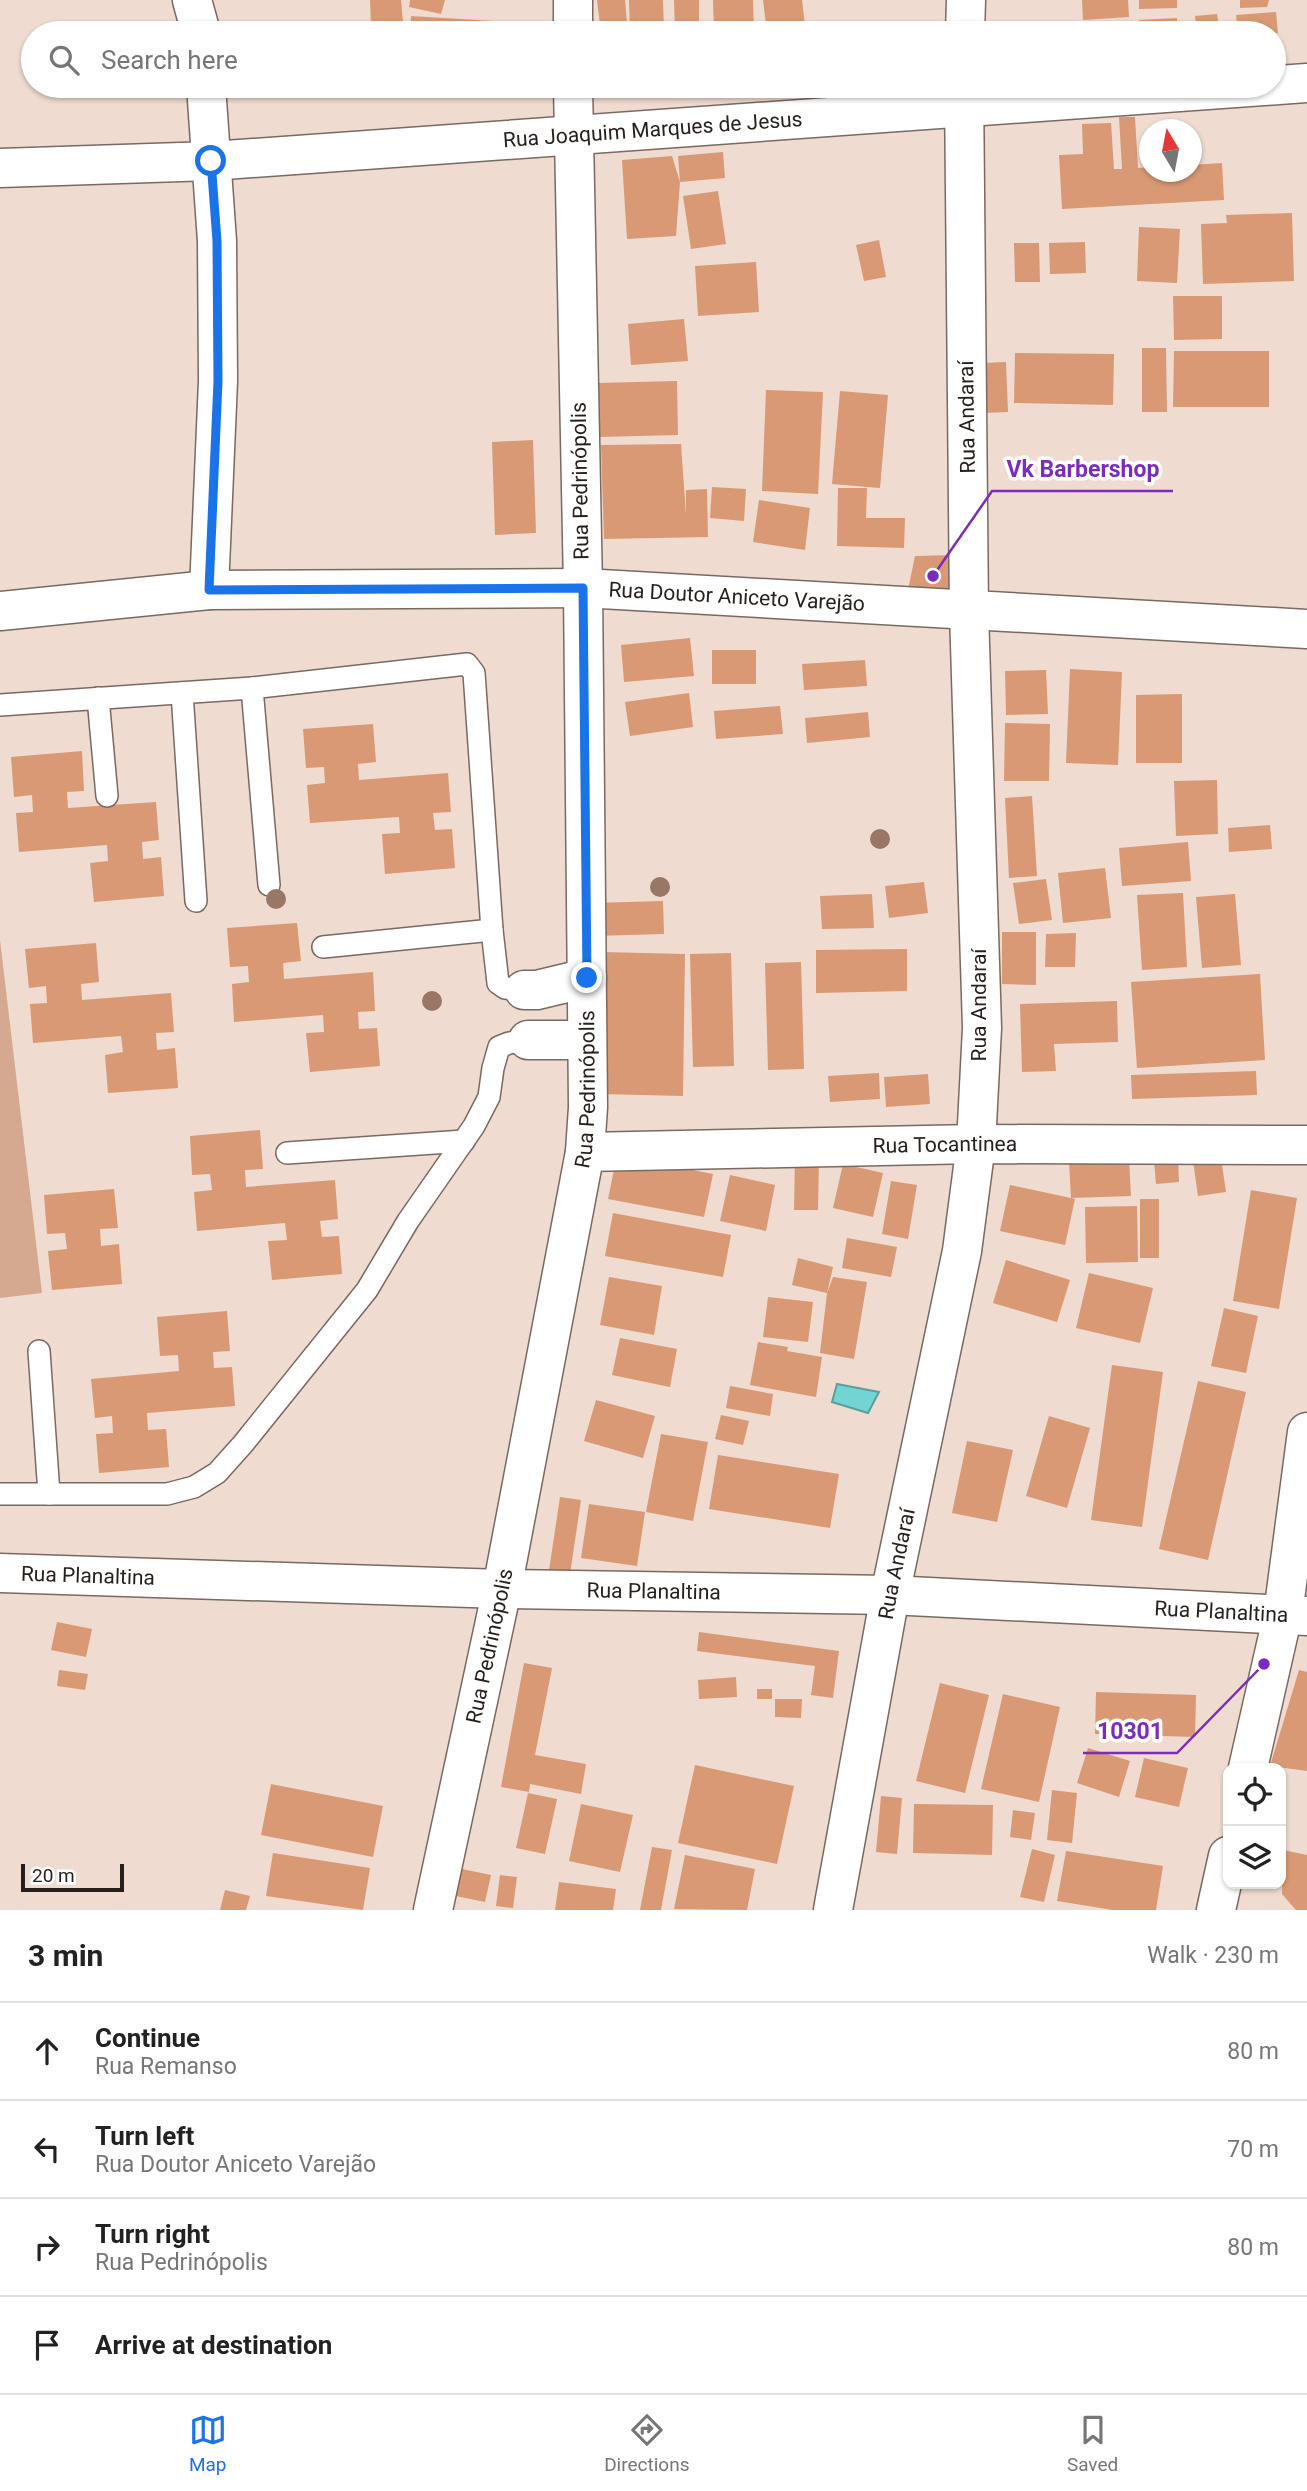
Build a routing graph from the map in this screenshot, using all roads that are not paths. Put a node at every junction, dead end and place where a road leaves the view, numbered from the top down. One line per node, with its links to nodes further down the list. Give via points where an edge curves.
1 (192, 0): 4 (street)
2 (573, 0): 5 (street)
3 (966, 0): 6 (street)
4 (198, 21)
5 (573, 21)
6 (965, 21)
7 (1307, 83): 8 (street, Rua Joaquim Marques de Jesus)
8 (1286, 84)
9 (207, 98): 14 (street)
10 (573, 98): 13 (street, Rua Pedrinópolis)
11 (954, 98): 13 (street, Rua Joaquim Marques de Jesus)
12 (964, 98): 19 (street, Rua Andaraí)
13 (572, 136): 14 (street, Rua Joaquim Marques de Jesus); 16 (street, Rua Pedrinópolis)
14 (211, 161): 15 (street, Rua Joaquim Marques de Jesus); 17 (street, via 218,381)
15 (0, 168)
16 (583, 588): 17 (street, Rua Doutor Aniceto Varejão); 19 (street, Rua Doutor Aniceto Varejão); 30 (street, Rua Pedrinópolis)
17 (209, 590): 18 (street, Rua Doutor Aniceto Varejão)
18 (0, 611)
19 (969, 612): 20 (street, Rua Doutor Aniceto Varejão); 35 (street, Rua Andaraí, via 982,1028)
20 (1307, 629)
21 (252, 688): 22 (lane); 26 (lane); 28 (lane, via 467,664 474,673)
22 (181, 693): 23 (lane); 27 (lane)
23 (97, 698): 24 (lane); 25 (lane)
24 (0, 705)
25 (107, 796)
26 (269, 885)
27 (196, 901)
28 (492, 930): 29 (lane); 31 (lane, via 498,983)
29 (323, 947)
30 (587, 978): 31 (street); 33 (street, Rua Pedrinópolis)
31 (524, 990)
32 (528, 1040): 33 (street); 34 (lane, via 499,1047 489,1097)
33 (586, 1041): 38 (street, Rua Pedrinópolis)
34 (464, 1141): 37 (lane); 42 (lane, via 367,1290 217,1473 194,1487 167,1494)
35 (976, 1144): 36 (street, Rua Tocantinea); 38 (street, Rua Tocantinea); 45 (street, Rua Andaraí, via 962,1251)
36 (1307, 1145)
37 (287, 1153)
38 (585, 1153): 44 (street, Rua Pedrinópolis)
39 (38, 1351): 42 (lane)
40 (1307, 1432): 46 (street)
41 (0, 1494): 42 (lane)
42 (50, 1494)
43 (0, 1573): 44 (street, Rua Planaltina)
44 (502, 1589): 45 (street, Rua Planaltina); 49 (street, Rua Pedrinópolis)
45 (890, 1595): 46 (street, Rua Planaltina); 50 (street, Rua Andaraí)
46 (1295, 1615): 47 (street)
47 (1250, 1763)
48 (1223, 1878): 51 (street)
49 (433, 1910)
50 (833, 1910)
51 (1216, 1910)

